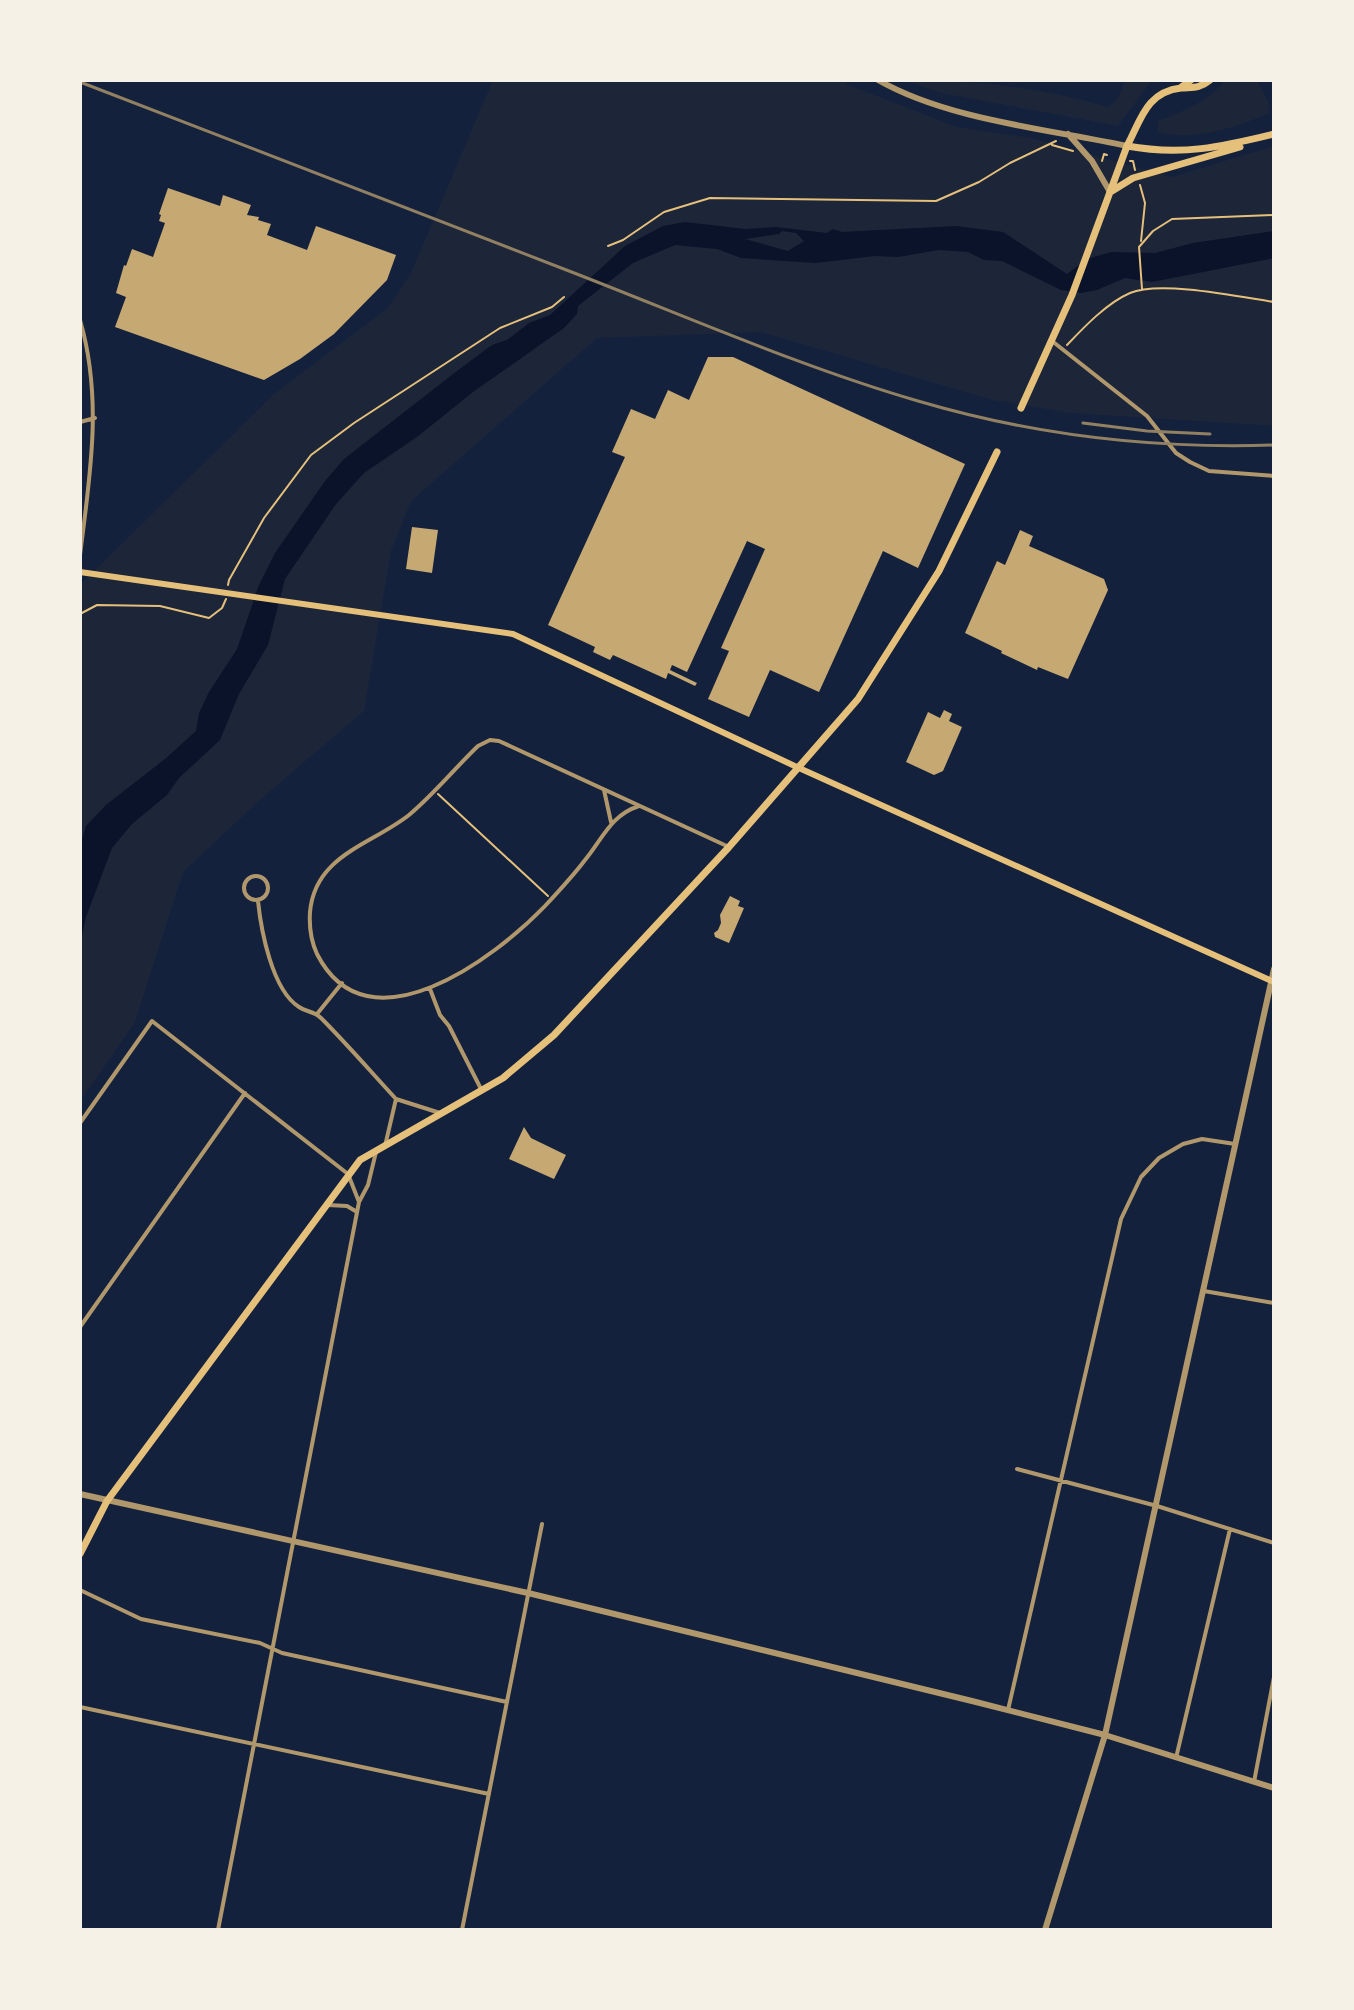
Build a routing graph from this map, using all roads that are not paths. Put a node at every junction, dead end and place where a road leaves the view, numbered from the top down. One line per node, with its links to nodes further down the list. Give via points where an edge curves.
1 (878, 80): 5 (street, via 924,101)
2 (1191, 80): 4 (main road)
3 (1210, 80): 4 (main road, via 1195,89)
4 (1180, 88): 7 (main road, via 1145,107)
5 (1068, 134): 7 (street); 8 (street)
6 (1274, 134): 7 (main road, via 1193,151); 8 (main road, via 1133,178)
7 (1127, 146): 8 (main road)
8 (1110, 192): 11 (main road)
9 (80, 320): 10 (street)
10 (82, 335): 13 (street)
11 (1052, 341): 12 (main road); 16 (street, via 1147,416 1176,453 1190,462 1209,471)
12 (1021, 408)
13 (95, 418): 14 (street); 17 (street)
14 (80, 422)
15 (997, 452): 19 (main road, via 919,606 858,699)
16 (1274, 476)
17 (80, 555)
18 (80, 572): 19 (main road, via 513,634)
19 (799, 768): 23 (main road); 26 (main road)
20 (604, 790): 21 (street); 22 (street); 27 (street, via 499,741 478,746 408,815 336,860 322,875 311,903 310,933 325,966)
21 (639, 806): 22 (street); 23 (street)
22 (611, 822): 28 (street, via 586,860 517,931)
23 (729, 847): 30 (main road, via 554,1035)
24 (258, 901): 24 (street, via 268,886 253,876 244,893); 29 (street, via 277,978 298,1007)
25 (1274, 969): 26 (street)
26 (1273, 982): 35 (street)
27 (342, 983): 28 (street, via 382,999); 29 (street)
28 (430, 989): 30 (street)
29 (317, 1014): 32 (street)
30 (482, 1090): 33 (main road)
31 (245, 1093): 34 (street, via 152,1021); 38 (street); 44 (street)
32 (396, 1099): 33 (street); 36 (street)
33 (443, 1114): 36 (main road)
34 (80, 1123)
35 (1235, 1144): 42 (street); 46 (street, via 1202,1139 1183,1144 1141,1177 1121,1219)
36 (385, 1146): 37 (main road)
37 (376, 1151): 38 (main road); 39 (street)
38 (348, 1174): 39 (street); 40 (main road)
39 (359, 1202): 41 (street)
40 (325, 1205): 41 (street, via 344,1205); 48 (main road)
41 (357, 1212): 52 (street)
42 (1201, 1290): 43 (street); 49 (street)
43 (1274, 1303)
44 (80, 1327)
45 (1017, 1469): 46 (street)
46 (1059, 1481): 49 (street); 61 (street)
47 (80, 1494): 48 (street)
48 (107, 1501): 52 (street); 54 (main road)
49 (1157, 1506): 51 (street); 62 (street)
50 (542, 1524): 56 (street)
51 (1230, 1529): 53 (street); 64 (street)
52 (293, 1542): 56 (street); 57 (street)
53 (1274, 1543)
54 (80, 1554)
55 (80, 1590): 57 (street, via 141,1619)
56 (528, 1593): 59 (street); 61 (street)
57 (272, 1648): 59 (street); 63 (street)
58 (1274, 1677): 65 (street)
59 (507, 1702): 67 (street)
60 (80, 1707): 63 (street)
61 (1008, 1712): 62 (street)
62 (1105, 1735): 64 (street); 70 (street)
63 (254, 1743): 67 (street); 68 (street)
64 (1176, 1758): 65 (street)
65 (1254, 1782): 66 (street)
66 (1274, 1788)
67 (489, 1794): 69 (street)
68 (218, 1930)
69 (462, 1930)
70 (1045, 1930)

